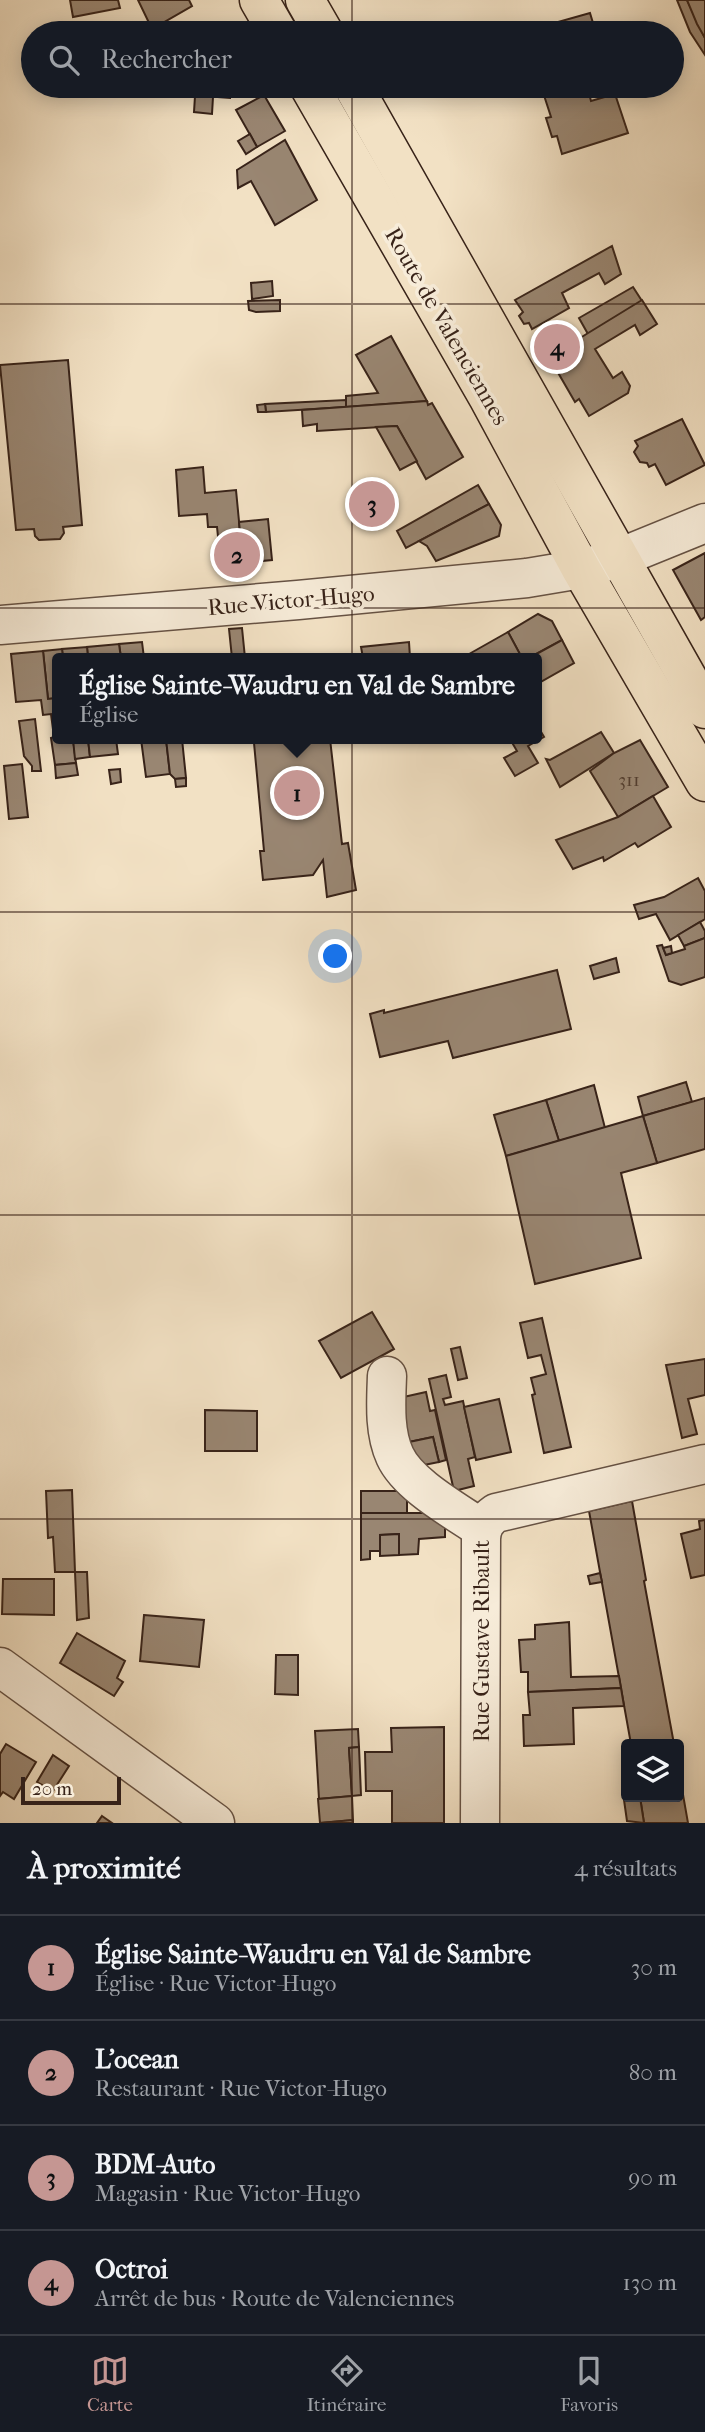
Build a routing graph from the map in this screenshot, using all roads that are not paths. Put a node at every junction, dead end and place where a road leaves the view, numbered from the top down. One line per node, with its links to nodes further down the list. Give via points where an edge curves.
1 (259, 0): 3 (main road)
2 (305, 0): 4 (main road)
3 (271, 21)
4 (317, 21)
5 (316, 98): 9 (main road, Route de Valenciennes)
6 (361, 98): 8 (main road, Route de Valenciennes)
7 (705, 523): 8 (street, Rue Victor-Hugo)
8 (619, 558): 9 (street, Rue Victor-Hugo); 11 (main road, Route de Valenciennes)
9 (581, 569): 10 (street, Rue Victor-Hugo, via 460,585); 11 (main road, Route de Valenciennes)
10 (0, 625)
11 (691, 709): 12 (main road)
12 (705, 782)
13 (387, 1376): 15 (street, via 385,1417 395,1457 411,1477)
14 (705, 1464): 15 (street, Rue Gustave Ribault, via 496,1513)
15 (482, 1529): 18 (street, Rue Gustave Ribault)
16 (0, 1667): 17 (street)
17 (215, 1823)
18 (480, 1823)

